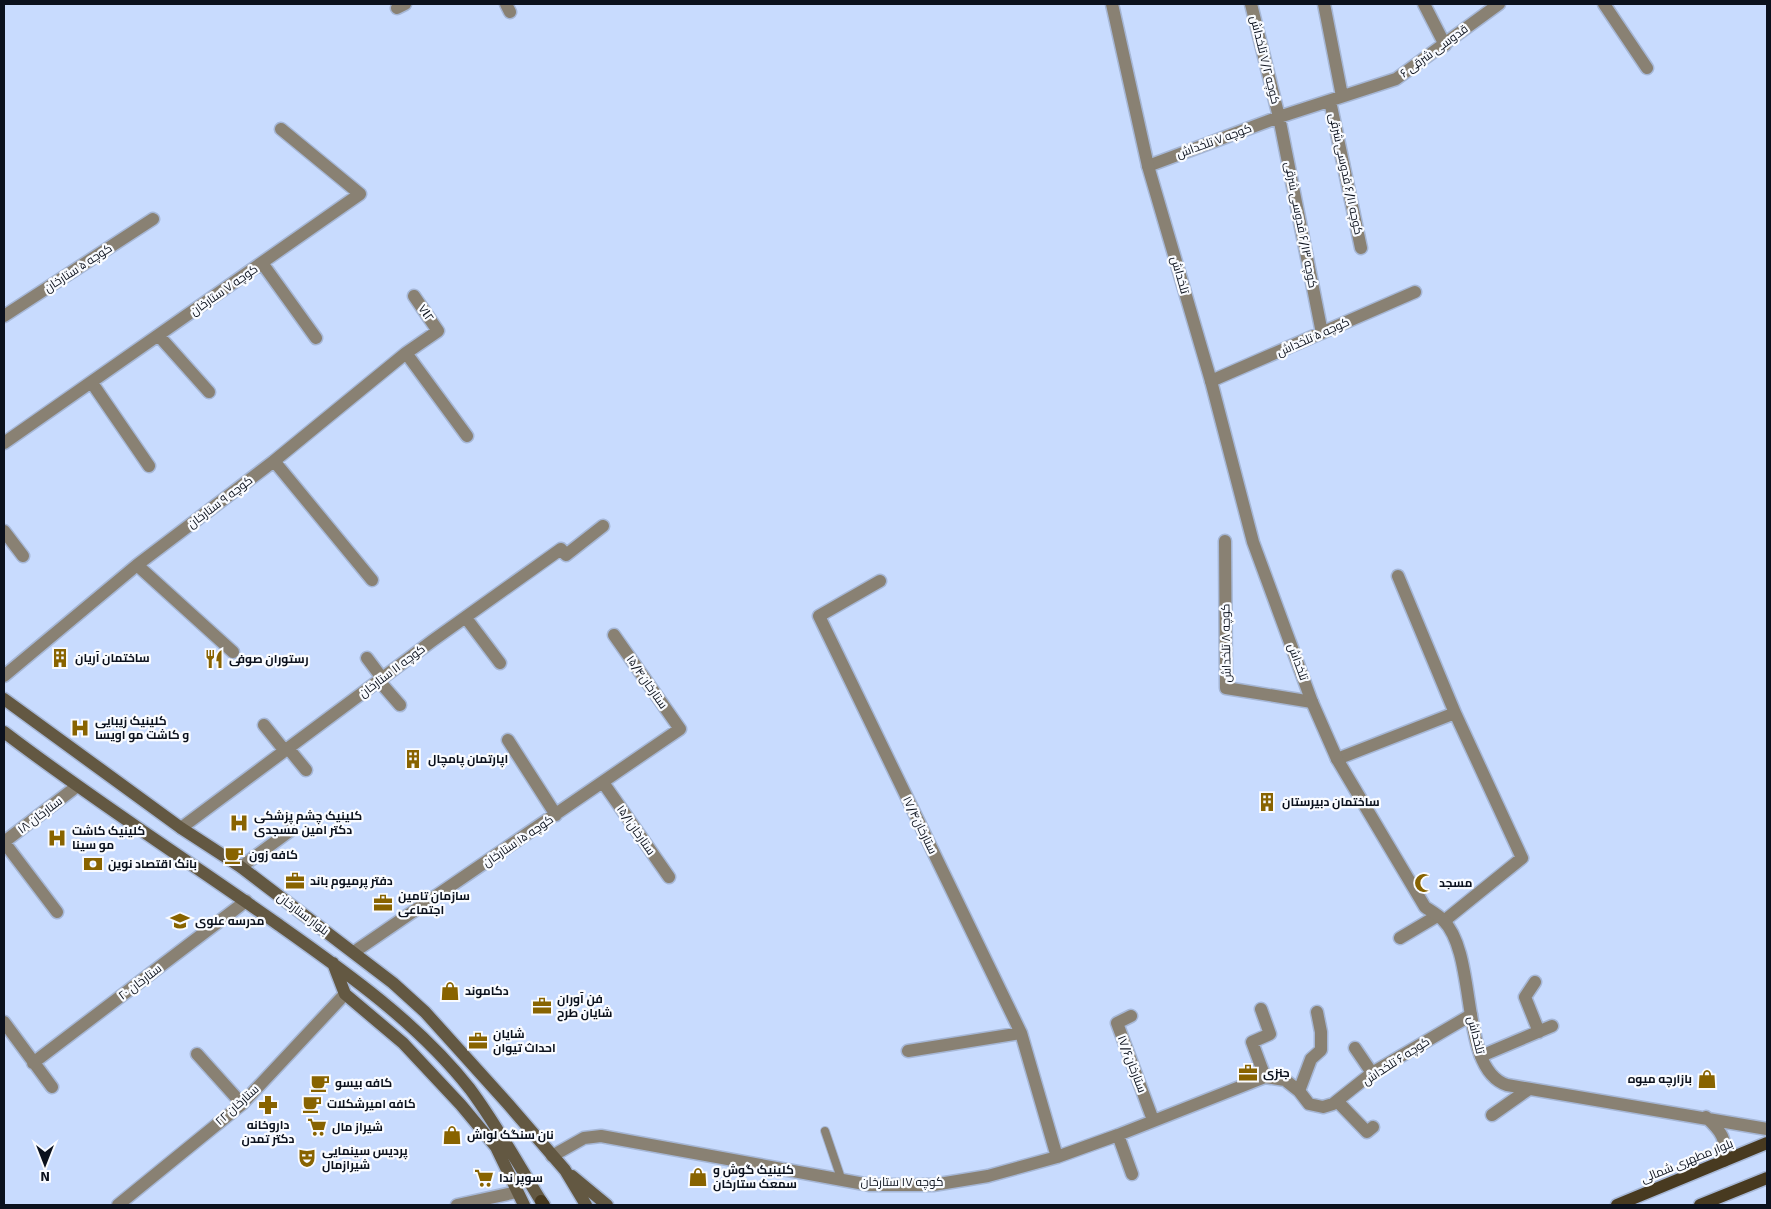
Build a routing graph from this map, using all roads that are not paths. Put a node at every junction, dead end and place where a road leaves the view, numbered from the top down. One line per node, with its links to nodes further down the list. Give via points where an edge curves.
1 (1112, 4): 12 (street, تلخداش)
2 (1251, 4): 10 (street, کوچه ۷/۲ تلخداش)
3 (1324, 4): 9 (street, کوچه ۶/۱۱ قدوسی شرقی)
4 (1424, 4): 7 (street)
5 (1496, 4): 7 (street, قدوسی شرقی ۶)
6 (1604, 4): 8 (street)
7 (1445, 45): 9 (street, قدوسی شرقی ۶, via 1396,79)
8 (1647, 68)
9 (1336, 98): 10 (street, قدوسی شرقی ۶); 14 (street, کوچه ۶/۱۱ قدوسی شرقی)
10 (1279, 117): 12 (street, کوچه ۷ تلخداش); 20 (street, کوچه ۶/۱۳ قدوسی شرقی)
11 (281, 129): 15 (street, کوچه ۷ ستارخان, via 360,194)
12 (1148, 166): 24 (street, تلخداش)
13 (153, 219): 18 (street, کوچه ۵ ستارخان)
14 (1361, 248)
15 (262, 263): 21 (street, کوچه ۷ ستارخان); 22 (street)
16 (1416, 292): 20 (street, کوچه ۵ تلخداش)
17 (414, 296): 19 (street, ۷l۲)
18 (4, 316)
19 (438, 331): 23 (street, کوچه ۹ ستارخان)
20 (1322, 333): 24 (street, کوچه ۵ تلخداش)
21 (159, 336): 25 (street, کوچه ۷ ستارخان); 26 (street)
22 (316, 338)
23 (406, 353): 27 (street); 29 (street, کوچه ۹ ستارخان)
24 (1211, 382): 47 (street, تلخداش, via 1254,542)
25 (92, 383): 28 (street, کوچه ۷ ستارخان); 30 (street)
26 (209, 392)
27 (467, 436)
28 (4, 443)
29 (274, 461): 35 (street, کوچه ۹ ستارخان); 37 (street)
30 (149, 466)
31 (603, 526): 39 (street, کوچه ۱۱ ستارخان, via 566,555 561,549)
32 (4, 531): 34 (street)
33 (1225, 541): 47 (street, کوچه ۸ تلخداش, via 1226,688)
34 (23, 556)
35 (137, 565): 41 (street); 44 (street, کوچه ۹ ستارخان)
36 (1398, 576): 49 (street)
37 (372, 580)
38 (880, 580): 80 (street, ستارخان۱۷/۴, via 819,616)
39 (466, 618): 43 (street); 45 (street, کوچه ۱۱ ستارخان)
40 (614, 635): 51 (street, ستارخان۱۵/۴)
41 (233, 652)
42 (366, 658): 45 (street)
43 (500, 663)
44 (4, 676)
45 (381, 680): 48 (street); 54 (street, کوچه ۱۱ ستارخان)
46 (4, 698): 60 (main road, بلوار ستارخان)
47 (1312, 702): 55 (street, تلخداش)
48 (400, 705)
49 (1455, 713): 55 (street); 67 (street, via 1522,858)
50 (264, 725): 54 (street)
51 (680, 729): 57 (street, کوچه ۱۵ ستارخان)
52 (4, 732): 58 (main road, بلوار ستارخان)
53 (508, 740): 59 (street)
54 (286, 749): 56 (street); 60 (street, کوچه ۱۱ ستارخان)
55 (1337, 759): 67 (street, تلخداش, via 1425,907)
56 (306, 770)
57 (604, 784): 59 (street, کوچه ۱۵ ستارخان); 64 (street, ستارخان۱۵/۱)
58 (76, 787): 62 (street, ۱۸ ستارخان); 65 (main road, بلوار ستارخان)
59 (556, 815): 69 (street, کوچه ۱۵ ستارخان)
60 (181, 828): 63 (main road, بلوار ستارخان)
61 (291, 830): 63 (street)
62 (4, 842): 66 (street)
63 (241, 867): 69 (main road, بلوار ستارخان)
64 (669, 877)
65 (246, 902): 70 (main road, بلوار ستارخان); 85 (street, ۲۰ ستارخان)
66 (57, 912)
67 (1441, 918): 68 (street); 75 (street, تلخداش, via 1461,956)
68 (1400, 938)
69 (354, 952): 101 (main road, بلوار ستارخان, via 425,1012)
70 (333, 963): 72 (main road); 109 (main road, بلوار ستارخان, via 396,1012 470,1090)
71 (1534, 982): 79 (street, via 1525,997)
72 (345, 994): 92 (street, ۲۲ ستارخان); 108 (main road, via 404,1043 461,1106 496,1147)
73 (1261, 1009): 87 (street, via 1270,1034 1252,1042)
74 (1317, 1012): 90 (street, via 1321,1050 1311,1059)
75 (1471, 1015): 84 (street, تلخداش); 86 (street, کوچه ۶ تلخداش)
76 (1131, 1016): 95 (street, ستارخان۱۷/۶, via 1117,1023)
77 (4, 1022): 85 (street)
78 (1552, 1026): 79 (street)
79 (1539, 1032): 84 (street)
80 (1021, 1033): 82 (street); 102 (street, ستارخان۱۷/۴)
81 (1355, 1048): 86 (street)
82 (908, 1051)
83 (197, 1054): 92 (street)
84 (1481, 1056): 89 (street, تلخداش, via 1494,1080)
85 (33, 1063): 88 (street)
86 (1372, 1074): 91 (street, کوچه ۶ تلخداش)
87 (1265, 1077): 90 (street, via 1286,1080); 95 (street, کوچه ۱۷ ستارخان)
88 (52, 1087)
89 (1529, 1089): 93 (street); 94 (street, تلخداش)
90 (1299, 1090): 91 (street, via 1309,1104 1323,1107)
91 (1338, 1102): 96 (street, via 1367,1132)
92 (242, 1104): 110 (street, ۲۲ ستارخان)
93 (1492, 1116)
94 (1706, 1117): 97 (street, تلخداش); 103 (street, via 1720,1130 1726,1143)
95 (1153, 1120): 99 (street, کوچه ۱۷ ستارخان)
96 (1373, 1127)
97 (1767, 1129)
98 (825, 1131): 107 (lane)
99 (1118, 1135): 102 (street, کوچه ۱۷ ستارخان); 105 (street)
100 (1767, 1143): 103 (main road, بلوار مطهرى شمالى)
101 (552, 1156): 104 (main road, بلوار ستارخان); 107 (street, کوچه ۱۷ ستارخان, via 584,1138 601,1136)
102 (1057, 1156): 107 (street, کوچه ۱۷ ستارخان, via 988,1176 933,1185 870,1185)
103 (1724, 1161): 115 (main road, بلوار مطهرى شمالى)
104 (565, 1170): 113 (main road); 114 (main road)
105 (1132, 1174)
106 (1767, 1178): 116 (main road)
107 (842, 1181)
108 (518, 1192): 111 (street); 112 (main road)
109 (542, 1203)
110 (118, 1205)
111 (457, 1205)
112 (524, 1205)
113 (586, 1205)
114 (607, 1205)
115 (1617, 1205)
116 (1700, 1205)

